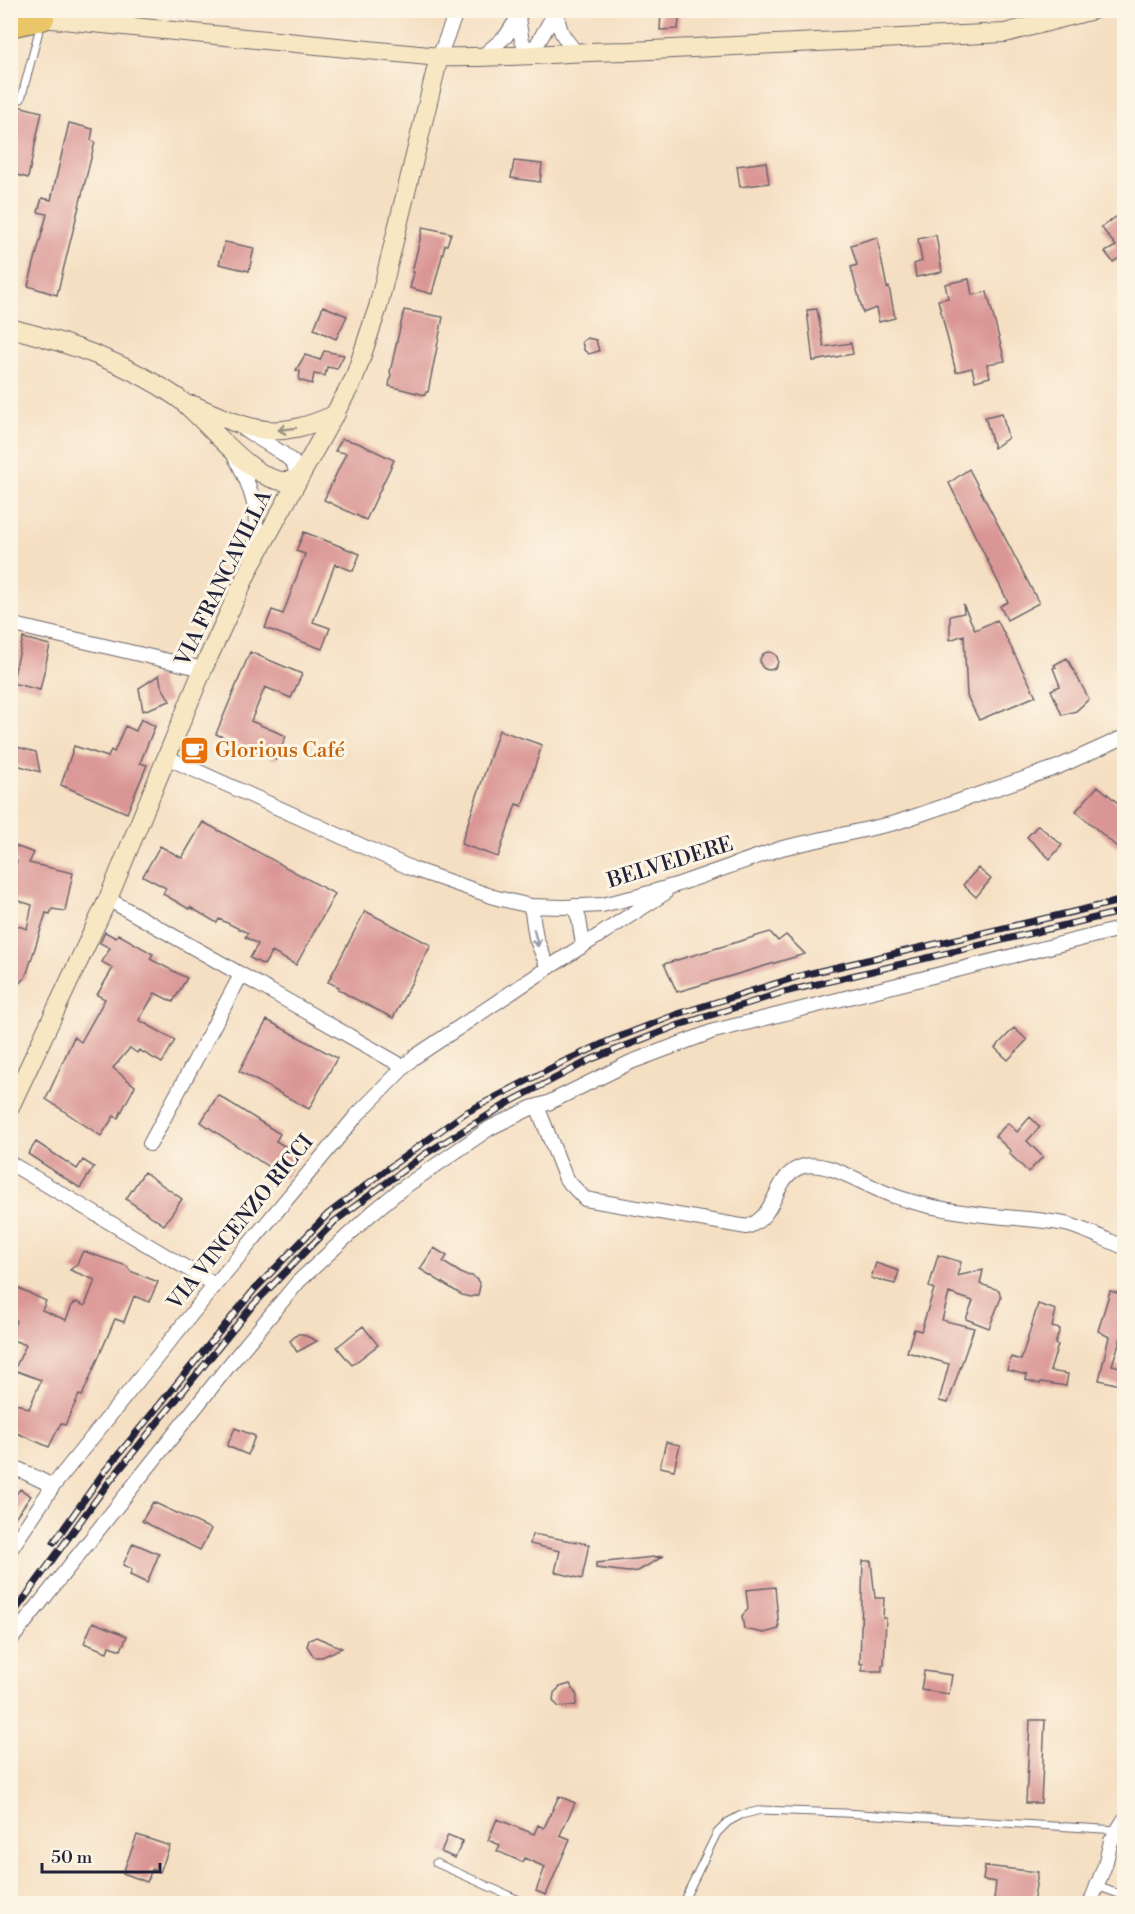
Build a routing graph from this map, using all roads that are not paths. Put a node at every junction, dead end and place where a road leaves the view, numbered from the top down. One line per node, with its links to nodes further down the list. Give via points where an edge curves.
1 (457, 10): 9 (street)
2 (1093, 10): 7 (main road, via 1005,33)
3 (556, 11): 7 (street, via 562,35); 8 (street)
4 (38, 14): 6 (highway); 9 (main road); 11 (lane)
5 (520, 14): 8 (street, via 522,41); 10 (street, via 506,36)
6 (10, 25)
7 (576, 52): 8 (main road)
8 (531, 55): 10 (main road)
9 (439, 57): 10 (main road); 14 (main road, VIA FRANCAVILLA, via 378,307 354,379)
10 (479, 58)
11 (21, 99)
12 (10, 328): 13 (main road, via 106,358 153,381)
13 (180, 400): 15 (main road); 16 (main road)
14 (336, 414): 15 (main road, one-way to 15, via 287,430 265,431); 17 (main road, VIA FRANCAVILLA)
15 (236, 424): 17 (street, via 293,462)
16 (229, 445): 17 (main road, via 253,468 271,478); 18 (street, via 246,476 257,512 257,536)
17 (298, 478): 18 (main road, VIA FRANCAVILLA)
18 (250, 567): 20 (main road, VIA FRANCAVILLA)
19 (10, 624): 20 (street)
20 (203, 669): 22 (main road, VIA FRANCAVILLA)
21 (1125, 737): 23 (street, BELVEDERE, via 1058,767 895,823 783,848)
22 (166, 757): 24 (main road, VIA FRANCAVILLA); 25 (street, BELVEDERE, via 413,869)
23 (676, 885): 26 (street, BELVEDERE, via 602,905); 28 (street, VIA VINCENZO RICCI)
24 (108, 899): 30 (street); 33 (main road, VIA FRANCAVILLA)
25 (531, 906): 26 (street, BELVEDERE); 29 (street, one-way to 29, via 536,938)
26 (574, 906): 28 (street)
27 (1125, 928): 32 (street, via 714,1031 631,1062)
28 (583, 945): 29 (street, VIA VINCENZO RICCI)
29 (548, 968): 31 (street, VIA VINCENZO RICCI)
30 (242, 975): 31 (street); 34 (street)
31 (404, 1067): 37 (street, VIA VINCENZO RICCI, via 357,1115)
32 (537, 1106): 36 (street, via 566,1179 585,1199 747,1227 764,1217 783,1181 795,1170 818,1165 893,1196 968,1213 1067,1224); 41 (street, via 490,1128 400,1190 298,1282)
33 (10, 1107)
34 (150, 1144)
35 (10, 1163): 37 (street)
36 (1125, 1247)
37 (215, 1285): 39 (street, VIA VINCENZO RICCI)
38 (10, 1465): 39 (street)
39 (53, 1486): 40 (street, VIA VINCENZO RICCI)
40 (10, 1550)
41 (10, 1641)
42 (1121, 1825): 44 (street, via 1111,1841); 47 (lane, via 761,1810 741,1815 717,1833)
43 (436, 1863): 46 (lane)
44 (1097, 1886): 45 (lane); 48 (street)
45 (1125, 1896)
46 (528, 1904)
47 (682, 1904)
48 (1090, 1904)

